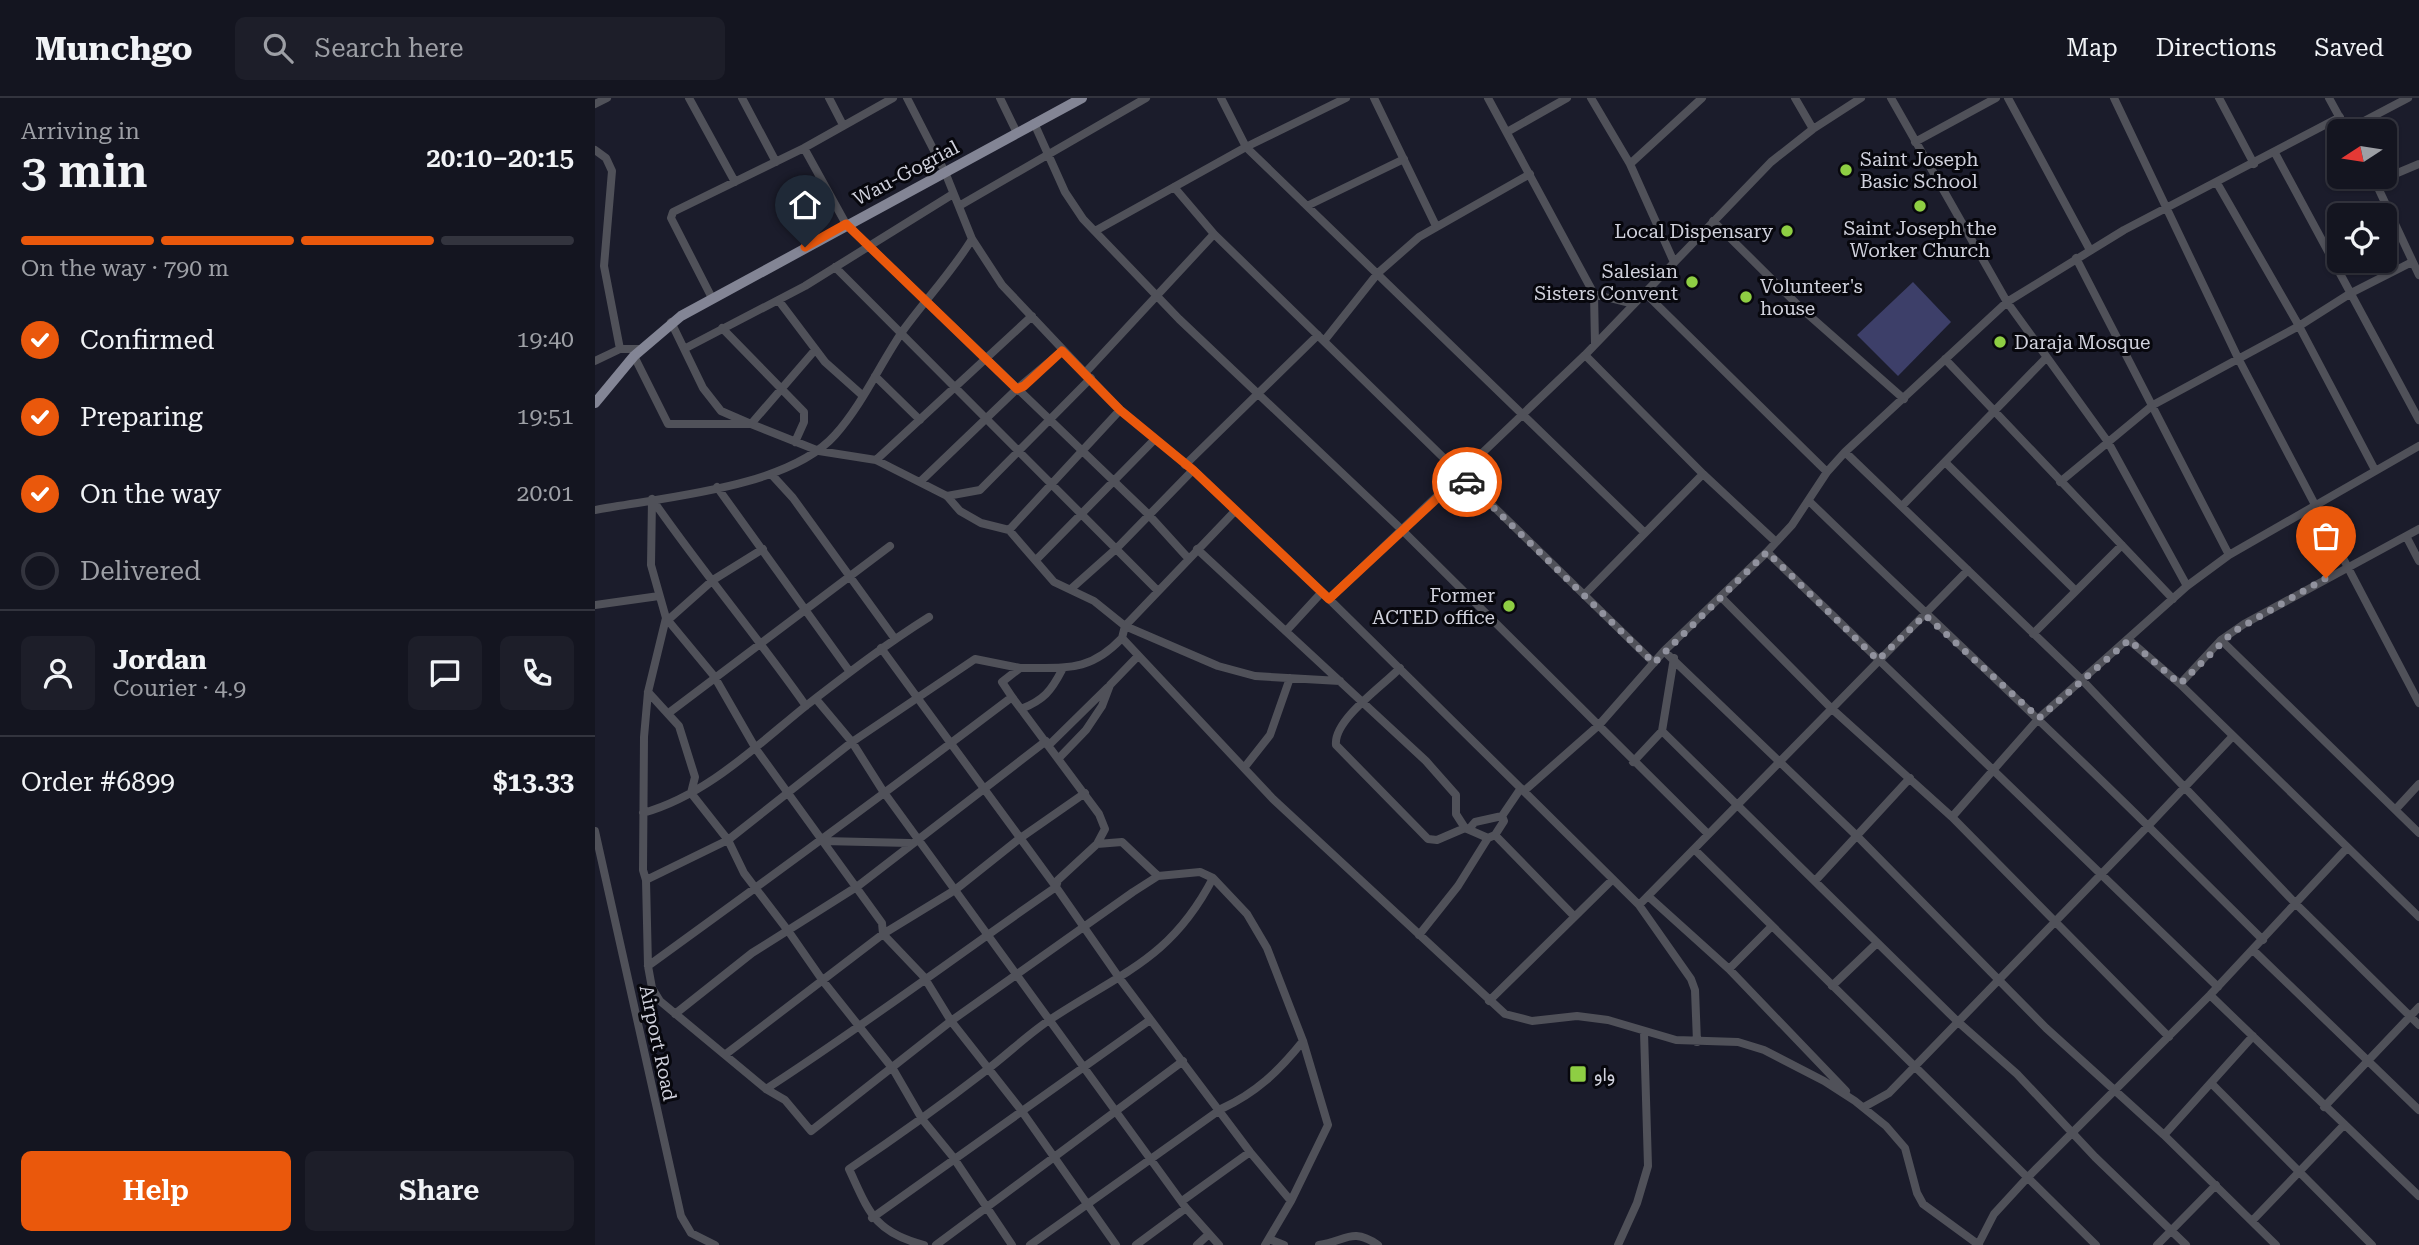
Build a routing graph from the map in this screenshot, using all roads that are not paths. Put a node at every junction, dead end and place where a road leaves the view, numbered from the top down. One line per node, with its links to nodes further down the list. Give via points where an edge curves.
1 (607, 98): 26 (street)
2 (689, 98): 48 (street)
3 (742, 98): 41 (street)
4 (828, 98): 30 (street)
5 (893, 98): 30 (street)
6 (907, 98): 46 (street)
7 (1000, 98): 33 (street)
8 (1082, 98): 29 (main road, Wau-Gogrial)
9 (1146, 98): 39 (street)
10 (1221, 98): 35 (street)
11 (1346, 98): 35 (street)
12 (1374, 98): 40 (street)
13 (1488, 98): 32 (street)
14 (1567, 98): 32 (street)
15 (1591, 98): 42 (street)
16 (1795, 98): 31 (street)
17 (1861, 98): 31 (street)
18 (1891, 98): 34 (street)
19 (1996, 98): 34 (street)
20 (2008, 98): 63 (street)
21 (2113, 98): 55 (street)
22 (2219, 98): 43 (street)
23 (2329, 98): 27 (street)
24 (2408, 98): 28 (street)
25 (1696, 100): 42 (street)
26 (595, 104)
27 (2340, 117): 38 (street)
28 (2369, 119)
29 (1034, 123): 33 (main road, Wau-Gogrial); 39 (street)
30 (843, 125): 36 (street)
31 (1813, 129): 56 (street, via 1771,162)
32 (1507, 132): 47 (street)
33 (1017, 133): 46 (main road, Wau-Gogrial)
34 (1915, 142): 77 (street)
35 (1247, 147): 50 (street); 53 (street)
36 (804, 148): 41 (street); 57 (street)
37 (595, 150): 86 (street, via 606,158 612,171 604,266)
38 (2276, 153): 43 (street); 71 (street)
39 (1049, 155): 54 (street); 59 (street, via 1074,208)
40 (1404, 159): 53 (street); 58 (street)
41 (776, 162): 48 (street)
42 (1630, 164): 65 (street)
43 (2254, 164): 49 (street)
44 (2419, 164): 45 (street)
45 (2397, 171)
46 (945, 172): 52 (street); 57 (main road, Wau-Gogrial)
47 (1530, 174): 58 (street); 72 (street)
48 (735, 182): 74 (street, via 671,215)
49 (2217, 183): 55 (street); 81 (street)
50 (1174, 187): 59 (street); 60 (street)
51 (2379, 189): 66 (street)
52 (953, 194): 54 (street); 62 (street)
53 (1309, 205): 68 (street)
54 (959, 206): 61 (street)
55 (2168, 207): 63 (street); 93 (street)
56 (1713, 221): 65 (street); 104 (street, via 1803,310)
57 (846, 224): 62 (street); 74 (main road, Wau-Gogrial)
58 (1436, 226): 68 (street)
59 (1095, 231): 73 (street)
60 (1214, 234): 73 (street); 84 (street)
61 (972, 239): 76 (street); 79 (street, via 1002,285)
62 (868, 246): 67 (street); 76 (street)
63 (2090, 250): 64 (street)
64 (2076, 258): 77 (street); 106 (street)
65 (1673, 260): 70 (street)
66 (2412, 262): 69 (street); 71 (street)
67 (835, 267): 75 (street); 83 (street)
68 (1378, 273): 84 (street); 109 (street)
69 (2419, 275)
70 (1644, 292): 78 (street); 127 (street)
71 (2351, 293): 81 (street); 113 (street)
72 (1594, 294): 78 (street); 85 (street)
73 (1157, 297): 98 (street); 102 (street)
74 (712, 298): 80 (main road, Wau-Gogrial)
75 (779, 301): 82 (street); 88 (street)
76 (924, 302): 83 (street); 95 (street)
77 (2007, 302): 92 (street); 94 (street)
78 (1633, 304): 85 (street)
79 (1032, 316): 89 (street); 95 (street)
80 (671, 322): 87 (street); 90 (main road, Wau-Gogrial)
81 (2299, 326): 93 (street); 126 (street)
82 (722, 328): 87 (street); 101 (street)
83 (901, 335): 97 (street); 99 (street)
84 (1321, 338): 102 (street); 130 (street)
85 (1595, 344): 91 (street)
86 (620, 349): 90 (street); 96 (street)
87 (684, 349): 114 (street, via 703,388 721,411)
88 (815, 350): 101 (street); 103 (street)
89 (1062, 351): 98 (street); 100 (street)
90 (638, 352): 105 (main road, Wau-Gogrial); 114 (street, via 669,424)
91 (1585, 355): 109 (street); 128 (street)
92 (2046, 358): 108 (street); 117 (street)
93 (2238, 358): 106 (street); 139 (street)
94 (1945, 359): 104 (street); 108 (street)
95 (984, 360): 99 (street); 100 (street)
96 (595, 361)
97 (875, 376): 103 (street); 111 (street)
98 (1088, 376): 107 (street); 112 (street)
99 (954, 386): 110 (street); 111 (street)
100 (1017, 389): 110 (street); 112 (street)
101 (780, 390): 114 (street); 116 (street, via 804,412)
102 (1259, 393): 125 (street); 145 (street)
103 (862, 396): 119 (street)
104 (1904, 399): 122 (street)
105 (595, 403)
106 (2153, 405): 117 (street); 157 (street)
107 (1120, 410): 115 (street); 121 (street)
108 (1993, 410): 124 (street); 133 (street)
109 (1523, 415): 130 (street); 148 (street)
110 (987, 419): 120 (street); 131 (street)
111 (920, 420): 123 (street)
112 (1050, 420): 120 (street); 121 (street)
113 (2419, 420)
114 (751, 424): 116 (street)
115 (1155, 439): 125 (street); 132 (street)
116 (795, 442): 119 (street)
117 (2108, 442): 133 (street); 165 (street)
118 (2419, 446): 126 (street)
119 (819, 451): 123 (street); 129 (street)
120 (1019, 451): 134 (street); 136 (street, via 979,490)
121 (1080, 451): 132 (street); 134 (street)
122 (1845, 452): 127 (street); 140 (street)
123 (876, 460): 131 (street)
124 (1946, 463): 140 (street); 167 (street)
125 (1189, 468): 142 (street); 144 (street)
126 (2375, 470): 139 (street)
127 (1827, 472): 138 (street)
128 (1703, 474): 148 (street); 150 (street)
129 (772, 475): 135 (street); 163 (street)
130 (1461, 476): 145 (street); 170 (street)
131 (921, 481): 136 (street)
132 (1113, 481): 143 (street); 144 (street)
133 (2060, 482): 151 (street)
134 (1052, 483): 143 (street); 147 (street)
135 (717, 487): 137 (street); 154 (street)
136 (947, 496): 147 (street, via 960,511 981,523)
137 (652, 499): 141 (street); 164 (street); 171 (street, via 651,565)
138 (1809, 501): 150 (street); 177 (street)
139 (2315, 504): 157 (street); 161 (street)
140 (1902, 506): 162 (street)
141 (595, 510)
142 (1235, 511): 155 (street); 169 (street)
143 (1083, 513): 153 (street); 159 (street)
144 (1148, 514): 153 (street); 158 (street)
145 (1401, 529): 173 (street); 215 (street)
146 (2419, 529): 149 (street)
147 (1009, 530): 159 (street)
148 (1644, 532): 170 (street)
149 (2406, 536): 160 (street); 161 (street)
150 (1776, 542): 156 (street)
151 (2122, 545): 167 (street); 174 (street)
152 (890, 547): 163 (street)
153 (1117, 548): 166 (street); 168 (street)
154 (763, 549): 164 (street); 176 (street)
155 (1198, 549): 158 (street); 181 (street)
156 (1767, 552): 172 (street); 192 (street)
157 (2229, 555): 165 (street)
158 (1188, 558): 168 (street)
159 (1037, 559): 166 (street, via 1054,582)
160 (2419, 561)
161 (2346, 566): 186 (street); 209 (street)
162 (1968, 570): 177 (street); 182 (street)
163 (851, 576): 176 (street); 184 (street)
164 (713, 580): 179 (street); 187 (street)
165 (2186, 586): 174 (street)
166 (1072, 588): 180 (street)
167 (2075, 590): 182 (street)
168 (1158, 591): 180 (street)
169 (1322, 592): 173 (street); 181 (street)
170 (1584, 595): 193 (street)
171 (659, 596): 175 (street); 179 (street)
172 (1721, 597): 189 (street); 211 (street)
173 (1329, 599): 195 (street)
174 (2173, 599): 185 (street)
175 (595, 605)
176 (805, 611): 187 (street); 197 (street)
177 (1925, 615): 192 (street); 214 (street)
178 (929, 617): 184 (street)
179 (667, 619): 198 (street); 204 (street)
180 (1125, 626): 183 (street); 199 (street, via 1218,666 1255,676)
181 (1287, 630): 200 (street)
182 (2033, 634): 201 (street)
183 (1122, 638): 190 (street); 196 (street, via 1111,650)
184 (895, 639): 188 (street)
185 (2129, 640): 201 (street); 202 (street)
186 (2221, 640): 202 (street); 237 (street)
187 (763, 644): 198 (street); 210 (street)
188 (881, 648): 197 (street); 207 (street)
189 (1664, 651): 191 (street); 193 (street)
190 (1138, 656): 203 (street); 225 (street)
191 (1674, 658): 216 (street); 223 (street)
192 (1878, 660): 211 (street); 226 (street)
193 (1654, 663): 215 (street)
194 (1020, 668): 196 (street); 205 (street, via 1002,682); 207 (street, via 975,659)
195 (1400, 668): 208 (street); 231 (street)
196 (1062, 670): 212 (street, via 1052,691)
197 (850, 672): 206 (street)
198 (714, 676): 213 (street); 221 (street)
199 (1290, 678): 200 (street); 225 (street, via 1269,735)
200 (1340, 681): 208 (street)
201 (2083, 681): 214 (street); 229 (street)
202 (2180, 684): 217 (street)
203 (1110, 685): 219 (street); 222 (street, via 1086,730)
204 (648, 692): 213 (street); 238 (street)
205 (1013, 697): 212 (street); 220 (street)
206 (816, 699): 210 (street); 218 (street)
207 (920, 699): 218 (street); 220 (street)
208 (1362, 700): 242 (street, via 1456,795 1456,814); 242 (street, via 1336,736 1339,748 1428,839)
209 (2419, 703)
210 (806, 706): 221 (street)
211 (1831, 708): 223 (street); 227 (street)
212 (1021, 709): 219 (street)
213 (670, 712): 234 (street, via 691,758 695,778)
214 (2039, 718): 226 (street); 241 (street)
215 (1599, 725): 224 (street); 231 (street)
216 (1662, 731): 224 (street); 236 (street)
217 (2233, 736): 229 (street); 253 (street)
218 (852, 742): 232 (street); 233 (street)
219 (1047, 743): 222 (street); 230 (street)
220 (949, 744): 230 (street); 233 (street)
221 (757, 749): 232 (street); 234 (street)
222 (1059, 758): 235 (street)
223 (1780, 760): 236 (street); 247 (street)
224 (1633, 762): 245 (street)
225 (1244, 768): 276 (street)
226 (1994, 771): 240 (street); 255 (street)
227 (1910, 778): 240 (street); 247 (street)
228 (2419, 784): 237 (street)
229 (2184, 787): 241 (street); 266 (street)
230 (984, 789): 248 (street); 251 (street)
231 (1523, 789): 239 (street); 259 (street)
232 (790, 792): 249 (street); 250 (street)
233 (883, 792): 250 (street); 251 (street)
234 (691, 793): 238 (street, via 669,806); 249 (street)
235 (1085, 793): 248 (street); 252 (street, via 1105,829)
236 (1737, 804): 245 (street); 260 (street)
237 (2396, 809): 244 (street)
238 (643, 813): 258 (street)
239 (1502, 816): 242 (street, via 1475,822); 246 (street, via 1504,821)
240 (1952, 817): 270 (street)
241 (2148, 826): 255 (street); 277 (street)
242 (1467, 829): 246 (street)
243 (595, 831): 343 (street, Airport Road, via 681,1216 691,1233)
244 (2419, 833)
245 (1708, 834): 254 (street)
246 (1491, 836): 268 (street); 276 (street)
247 (1858, 837): 260 (street); 284 (street)
248 (1019, 839): 263 (street); 264 (street)
249 (728, 840): 258 (street); 262 (street, via 744,873)
250 (823, 841): 251 (street); 261 (street); 262 (street)
251 (914, 841): 261 (street); 264 (street)
252 (1097, 844): 256 (street, via 1122,842); 263 (street)
253 (2347, 848): 266 (street); 269 (street)
254 (1694, 849): 265 (street); 272 (street)
255 (2102, 873): 270 (street); 288 (street)
256 (1159, 876): 257 (street, via 1200,872); 271 (street)
257 (1213, 878): 285 (street, via 1182,929); 303 (street, via 1247,914 1266,947)
258 (646, 880): 280 (street)
259 (1612, 880): 267 (street); 268 (street)
260 (1815, 881): 278 (street)
261 (858, 886): 273 (street); 274 (street, via 883,923)
262 (757, 887): 273 (street); 280 (street)
263 (1056, 887): 271 (street); 275 (street)
264 (955, 890): 274 (street); 275 (street)
265 (1648, 896): 267 (street); 281 (street)
266 (2296, 904): 277 (street); 293 (street)
267 (1639, 905): 304 (street, via 1691,979)
268 (1574, 916): 290 (street)
269 (2419, 916)
270 (2055, 922): 284 (street); 302 (street)
271 (1083, 926): 282 (street); 285 (street)
272 (1771, 927): 281 (street); 287 (street)
273 (789, 932): 286 (street); 292 (street, via 752,953)
274 (883, 934): 283 (street); 286 (street)
275 (988, 934): 282 (street); 283 (street)
276 (1419, 935): 290 (street)
277 (2263, 940): 279 (street)
278 (1877, 943): 287 (street); 297 (street)
279 (2253, 950): 288 (street); 306 (street)
280 (649, 966): 292 (street, via 655,996)
281 (1729, 969): 315 (street)
282 (1017, 974): 294 (street); 296 (street)
283 (924, 978): 296 (street); 299 (street)
284 (1998, 978): 297 (street); 314 (street)
285 (1120, 979): 294 (street); 295 (street)
286 (823, 981): 299 (street); 305 (street)
287 (1832, 986): 309 (street)
288 (2218, 987): 289 (street)
289 (2210, 995): 301 (street); 302 (street)
290 (1489, 1001): 300 (street, via 1520,1020 1577,1016)
291 (2419, 1007): 293 (street)
292 (675, 1014): 305 (street)
293 (2410, 1016): 298 (street); 306 (street)
294 (1051, 1019): 308 (street); 311 (street)
295 (1150, 1020): 307 (street); 308 (street)
296 (951, 1021): 310 (street); 311 (street)
297 (1957, 1021): 309 (street); 324 (street)
298 (2419, 1025)
299 (862, 1028): 310 (street); 313 (street)
300 (1644, 1032): 304 (street); 355 (street, via 1648,1166)
301 (2253, 1035): 312 (street); 317 (street)
302 (2169, 1037): 314 (street)
303 (1303, 1041): 318 (street, via 1249,1096); 334 (street, via 1328,1125)
304 (1697, 1042): 315 (street, via 1738,1042 1764,1050)
305 (726, 1054): 313 (street)
306 (2368, 1060): 317 (street); 320 (street)
307 (1183, 1061): 318 (street); 321 (street)
308 (1084, 1066): 319 (street); 321 (street)
309 (1912, 1067): 316 (street, via 1889,1093); 331 (street)
310 (893, 1069): 313 (street, via 811,1130 785,1100); 322 (street)
311 (987, 1070): 319 (street); 322 (street)
312 (2211, 1083): 325 (street); 330 (street)
313 (766, 1089)
314 (2116, 1091): 324 (street); 325 (street)
315 (1855, 1101): 316 (street)
316 (1864, 1107): 356 (street, via 1905,1148 1923,1204)
317 (2324, 1107): 323 (street)
318 (1220, 1109): 326 (street); 329 (street)
319 (1021, 1110): 327 (street); 328 (street)
320 (2419, 1110)
321 (1116, 1111): 328 (street); 329 (street)
322 (922, 1119): 327 (street); 338 (street, via 849,1169)
323 (2343, 1126): 330 (street); 333 (street)
324 (2074, 1132): 331 (street); 340 (street)
325 (2164, 1135): 332 (street)
326 (1249, 1152): 334 (street); 335 (street)
327 (953, 1157): 336 (street); 338 (street)
328 (1054, 1158): 336 (street); 337 (street)
329 (1153, 1159): 335 (street); 337 (street)
330 (2300, 1173): 339 (street); 361 (street)
331 (2028, 1177): 356 (street, via 1994,1213); 357 (street)
332 (2216, 1185): 339 (street); 340 (street)
333 (2419, 1196)
334 (1291, 1201): 342 (street)
335 (1184, 1205): 341 (street); 349 (street)
336 (985, 1206): 345 (street); 346 (street)
337 (1086, 1206): 347 (street); 348 (street)
338 (872, 1218): 344 (street, via 905,1240)
339 (2252, 1221): 360 (street)
340 (2171, 1230): 358 (street); 359 (street)
341 (1209, 1234): 350 (street); 351 (street)
342 (1267, 1242): 352 (street)
343 (715, 1245)
344 (924, 1245)
345 (936, 1245)
346 (1012, 1245)
347 (1030, 1245)
348 (1116, 1245)
349 (1136, 1245)
350 (1196, 1245)
351 (1219, 1245)
352 (1284, 1245)
353 (1319, 1245): 354 (street, via 1361,1234)
354 (1378, 1245)
355 (1618, 1245)
356 (1978, 1245)
357 (2096, 1245)
358 (2157, 1245)
359 (2186, 1245)
360 (2276, 1245)
361 (2372, 1245)

